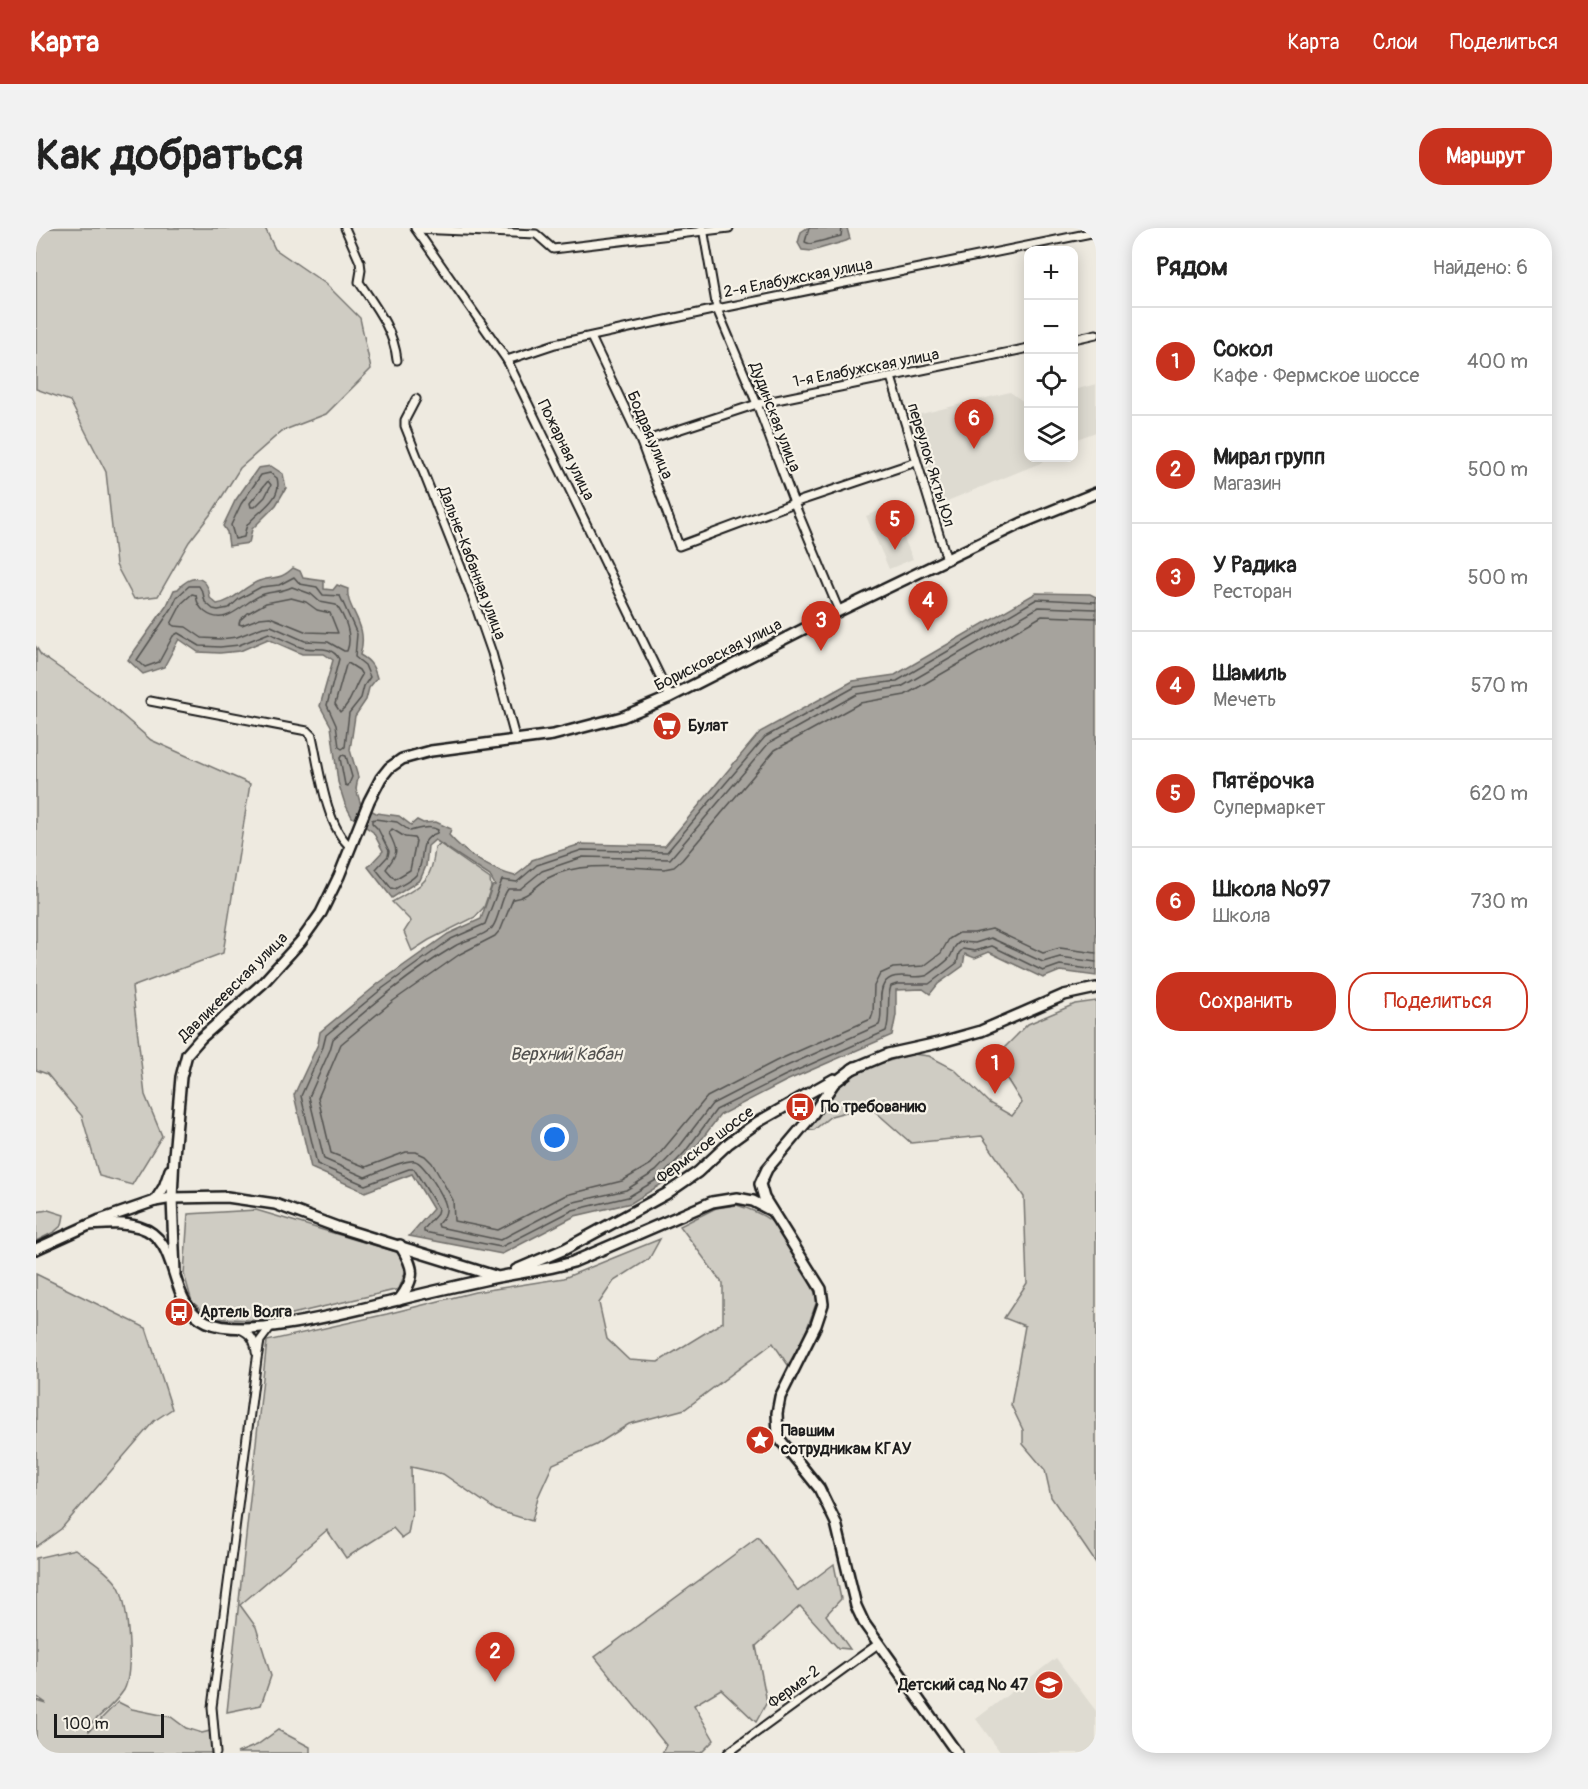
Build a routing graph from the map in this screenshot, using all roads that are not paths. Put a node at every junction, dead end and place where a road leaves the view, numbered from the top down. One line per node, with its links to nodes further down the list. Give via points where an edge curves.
1 (345, 228): 11 (street, via 360,262 359,282 383,319)
2 (729, 228): 4 (street)
3 (415, 229): 4 (street, via 536,234 553,249); 12 (street, Пожарная улица)
4 (704, 230): 6 (street, Дудинская улица)
5 (1096, 232): 6 (street, 2-я Елабужская улица)
6 (717, 309): 8 (street, 2-я Елабужская улица); 15 (street, Дудинская улица)
7 (1096, 334): 9 (street)
8 (591, 337): 12 (street, 2-я Елабужская улица); 16 (street, Бодрая улица)
9 (1078, 338)
10 (1024, 349): 13 (street, 1-я Елабужская улица)
11 (397, 360)
12 (507, 360): 22 (street, Пожарная улица)
13 (891, 377): 15 (street, 1-я Елабужская улица); 17 (street, переулок Якты Юл)
14 (416, 399): 24 (street, Дальне-Кабанная улица, via 405,426 470,590)
15 (757, 404): 16 (street, 1-я Елабужская улица); 19 (street, Дудинская улица)
16 (641, 442): 19 (street, Бодрая улица, via 679,546)
17 (916, 462): 19 (street); 20 (street, переулок Якты Юл)
18 (1096, 493): 20 (street, Борисковская улица)
19 (794, 503): 21 (street, Дудинская улица)
20 (947, 560): 21 (street, Борисковская улица)
21 (839, 611): 22 (street, Борисковская улица)
22 (670, 698): 24 (street, Борисковская улица, via 622,717)
23 (150, 701): 26 (street, via 307,731 312,736 330,815 341,839)
24 (516, 741): 25 (street, Борисковская улица, via 431,751)
25 (402, 759): 26 (street, Давликеевская улица, via 381,778)
26 (350, 846): 29 (street, Давликеевская улица, via 321,913 301,941 262,984 187,1053)
27 (1096, 988): 28 (street, Фермское шоссе, via 1064,995 981,1031 888,1054)
28 (855, 1067): 32 (street, via 834,1083 767,1169 760,1184); 37 (street, Фермское шоссе, via 758,1122 666,1194 565,1249)
29 (174, 1156): 30 (street, Фермское шоссе); 31 (street)
30 (172, 1198): 31 (street, Фермское шоссе); 34 (street, Фермское шоссе, via 227,1197 275,1204); 36 (street, Фермское шоссе)
31 (155, 1201): 33 (street, Фермское шоссе)
32 (773, 1211): 37 (street, Фермское шоссе, via 737,1198 712,1202 573,1263); 42 (street, via 821,1289 823,1304 780,1396 778,1437 828,1505 836,1522 856,1606)
33 (89, 1225): 35 (street, Фермское шоссе); 36 (street, Фермское шоссе, via 118,1223 145,1229 163,1246)
34 (400, 1245): 37 (street, Фермское шоссе); 38 (street, via 412,1271 409,1286)
35 (36, 1249)
36 (175, 1273): 40 (street, Фермское шоссе, via 182,1297 193,1313 209,1323)
37 (500, 1276): 38 (street, Фермское шоссе)
38 (399, 1300): 39 (street, Фермское шоссе)
39 (272, 1325): 40 (street, Фермское шоссе); 41 (street, via 260,1341)
40 (238, 1328): 41 (street, via 255,1341)
41 (257, 1359): 43 (street, via 213,1707)
42 (878, 1644): 44 (street, Ферма-2); 45 (street)
43 (216, 1753)
44 (728, 1753)
45 (957, 1753)

